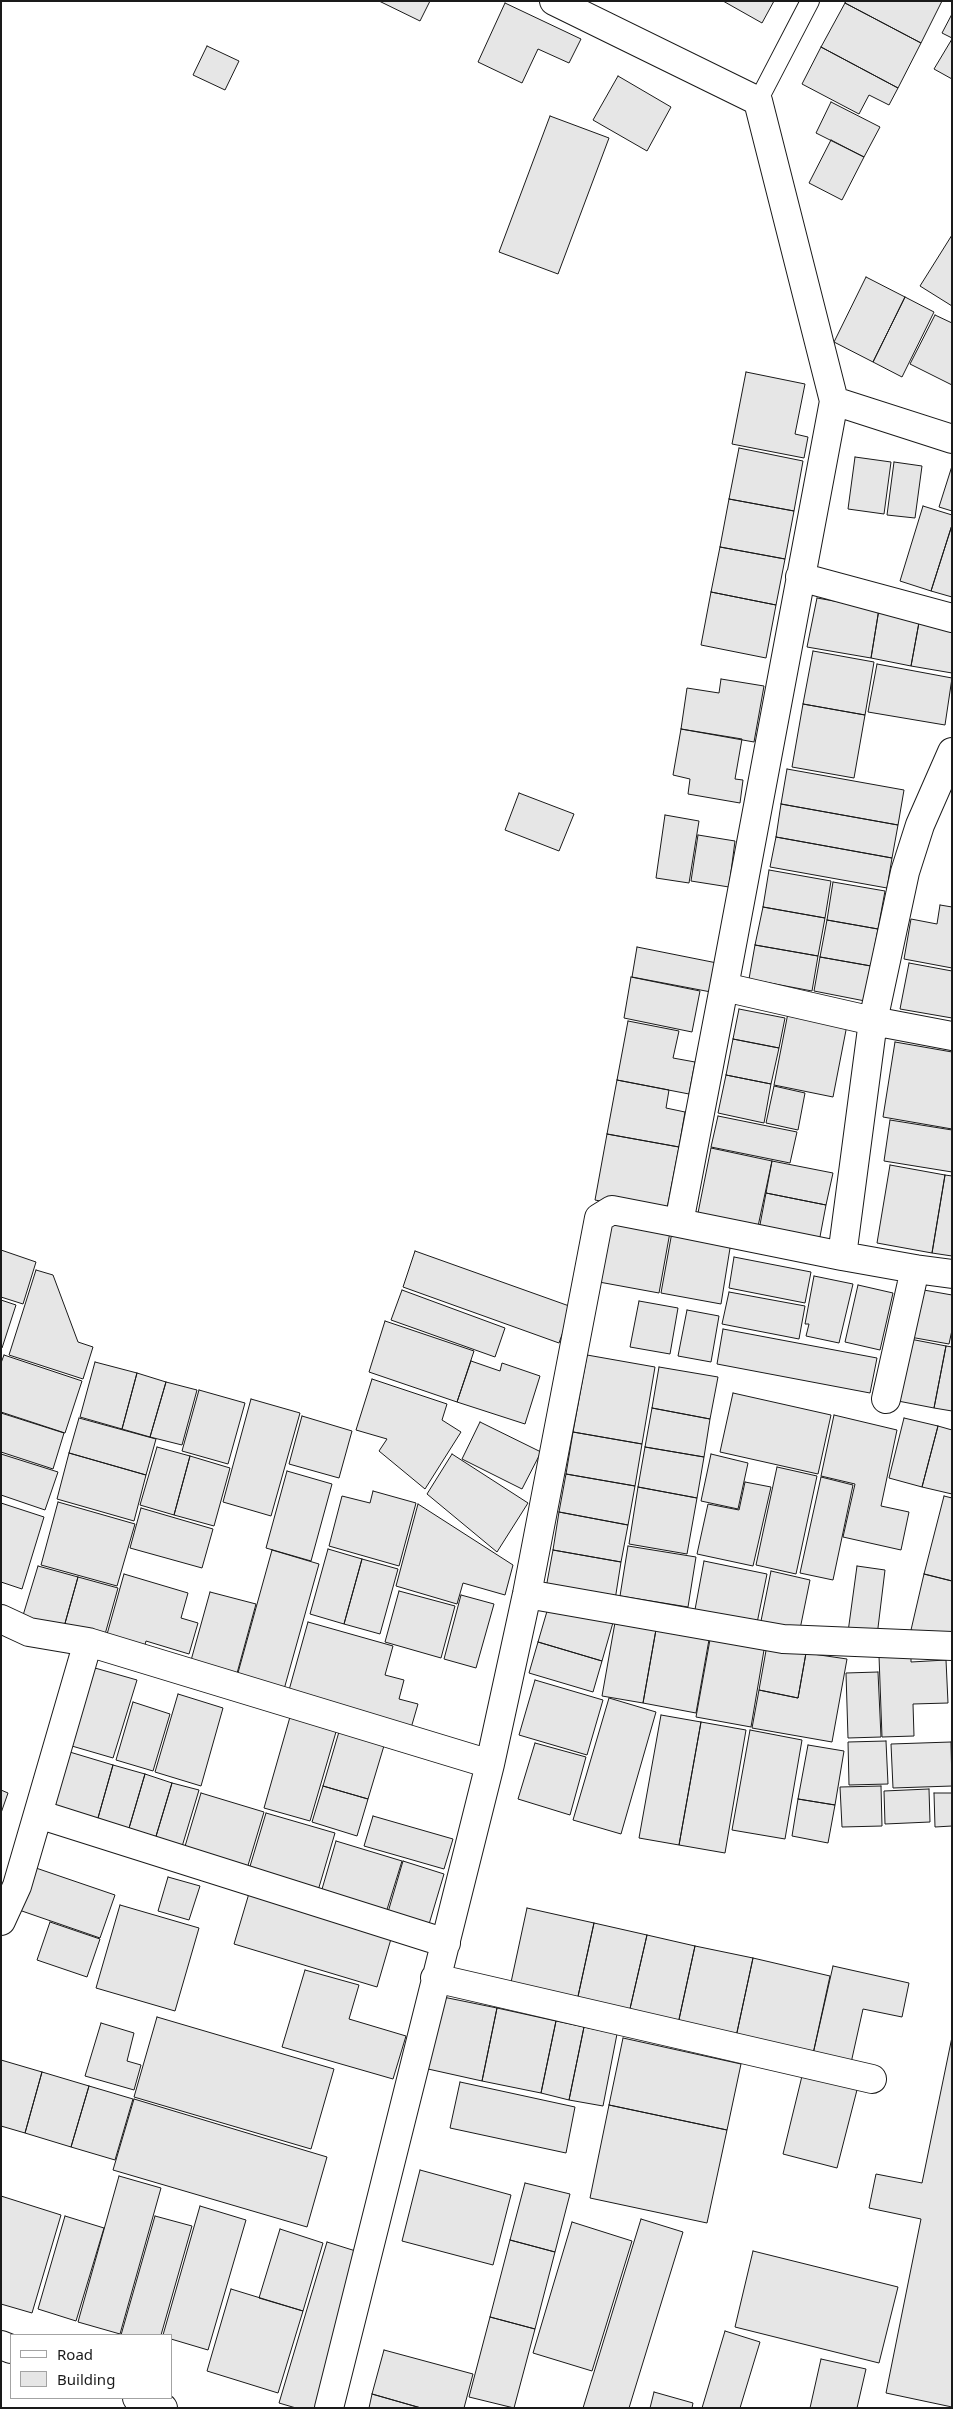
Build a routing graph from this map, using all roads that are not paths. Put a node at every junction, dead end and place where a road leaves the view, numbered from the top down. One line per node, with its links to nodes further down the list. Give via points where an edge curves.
1 (554, 1): 3 (street)
2 (810, 1): 3 (lane)
3 (758, 101): 4 (street)
4 (834, 401): 5 (street); 6 (street)
5 (952, 439)
6 (800, 578): 7 (street); 9 (street)
7 (952, 618)
8 (952, 752): 10 (street, via 920,825 905,872)
9 (724, 987): 10 (street); 12 (street)
10 (873, 1021): 11 (street); 13 (street)
11 (952, 1036)
12 (679, 1223): 13 (street); 17 (street, via 612,1210 599,1218)
13 (842, 1256): 14 (street)
14 (915, 1270): 15 (street); 16 (street)
15 (952, 1274)
16 (886, 1399)
17 (527, 1594): 20 (street, via 783,1639); 21 (street)
18 (1, 1619): 19 (street, via 29,1632)
19 (88, 1642): 21 (street); 22 (street)
20 (952, 1646)
21 (490, 1764): 24 (street)
22 (38, 1814): 23 (street, via 17,1886); 24 (street)
23 (1, 1922)
24 (446, 1943): 25 (street)
25 (435, 1978): 26 (street); 29 (street)
26 (872, 2079)
27 (140, 2399): 28 (street)
28 (163, 2408)
29 (329, 2408)

